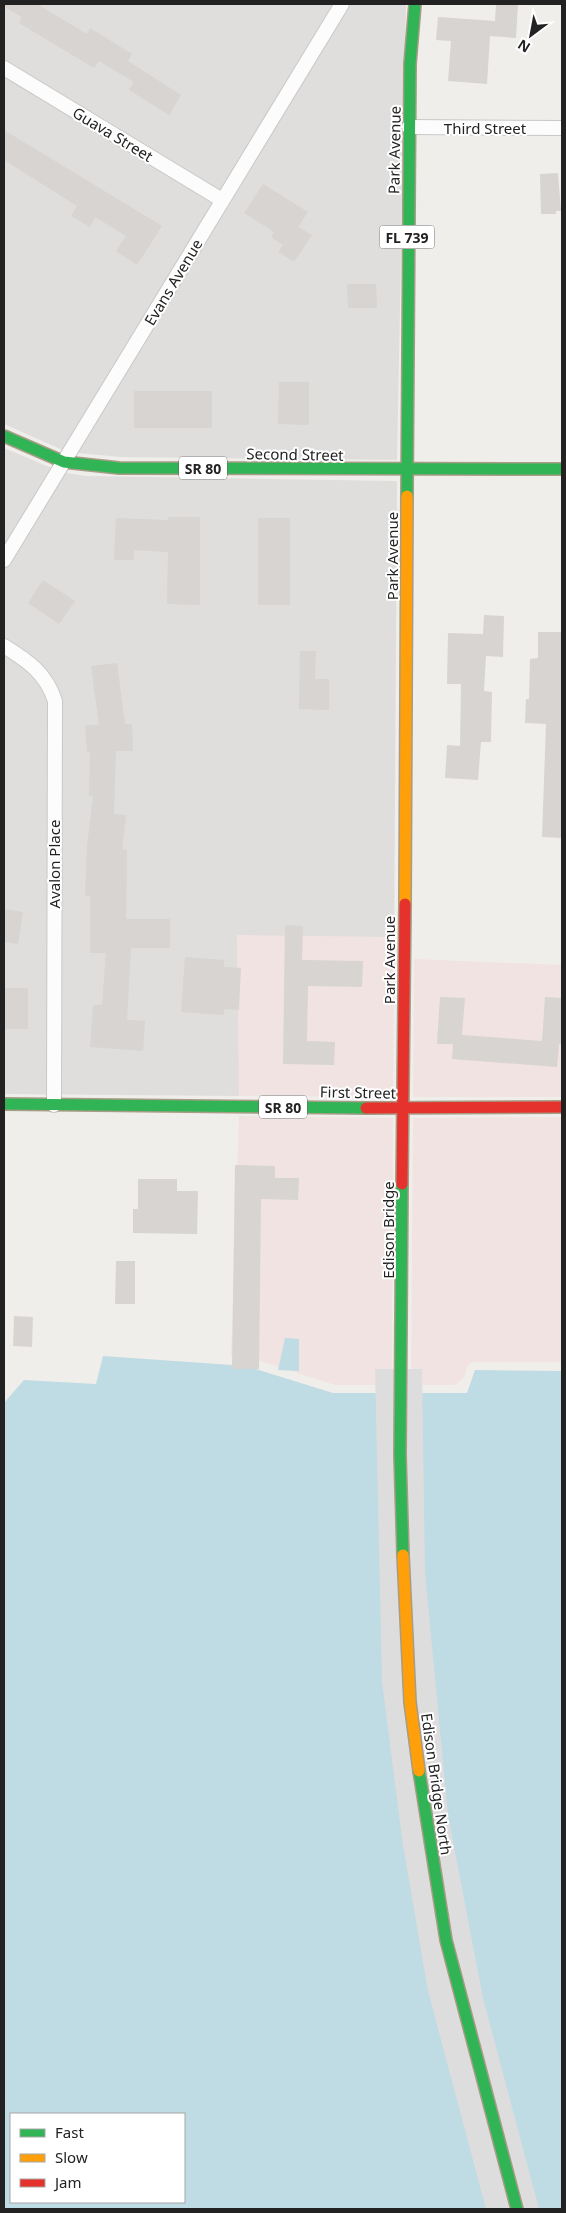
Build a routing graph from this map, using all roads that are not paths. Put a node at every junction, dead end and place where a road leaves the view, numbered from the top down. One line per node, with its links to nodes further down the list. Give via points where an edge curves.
1 (342, 4): 6 (street, Evans Avenue)
2 (416, 4): 4 (main road, Park Avenue / FL 739, via 410,64)
3 (4, 68): 6 (street, Guava Street)
4 (409, 128): 5 (street, Third Street); 10 (main road, Park Avenue / FL 739)
5 (562, 128)
6 (222, 200): 8 (street, Evans Avenue)
7 (4, 436): 8 (main road, Second Street / SR 80)
8 (64, 462): 10 (main road, Second Street / SR 80, via 119,468); 11 (street, Evans Avenue)
9 (562, 469): 10 (main road, Second Street / SR 80)
10 (407, 470): 16 (main road, Park Avenue)
11 (4, 560)
12 (4, 646): 14 (street, Avalon Place, via 36,667 50,687 54,701)
13 (4, 1104): 14 (main road, First Street / SR 80)
14 (54, 1104): 16 (main road, First Street / SR 80)
15 (562, 1107): 16 (main road, First Street / SR 80)
16 (403, 1108): 17 (main road, Edison Bridge)
17 (402, 1352): 18 (main road, Edison Bridge North, via 400,1455 404,1609 410,1702 421,1791 446,1940)
18 (517, 2209)

